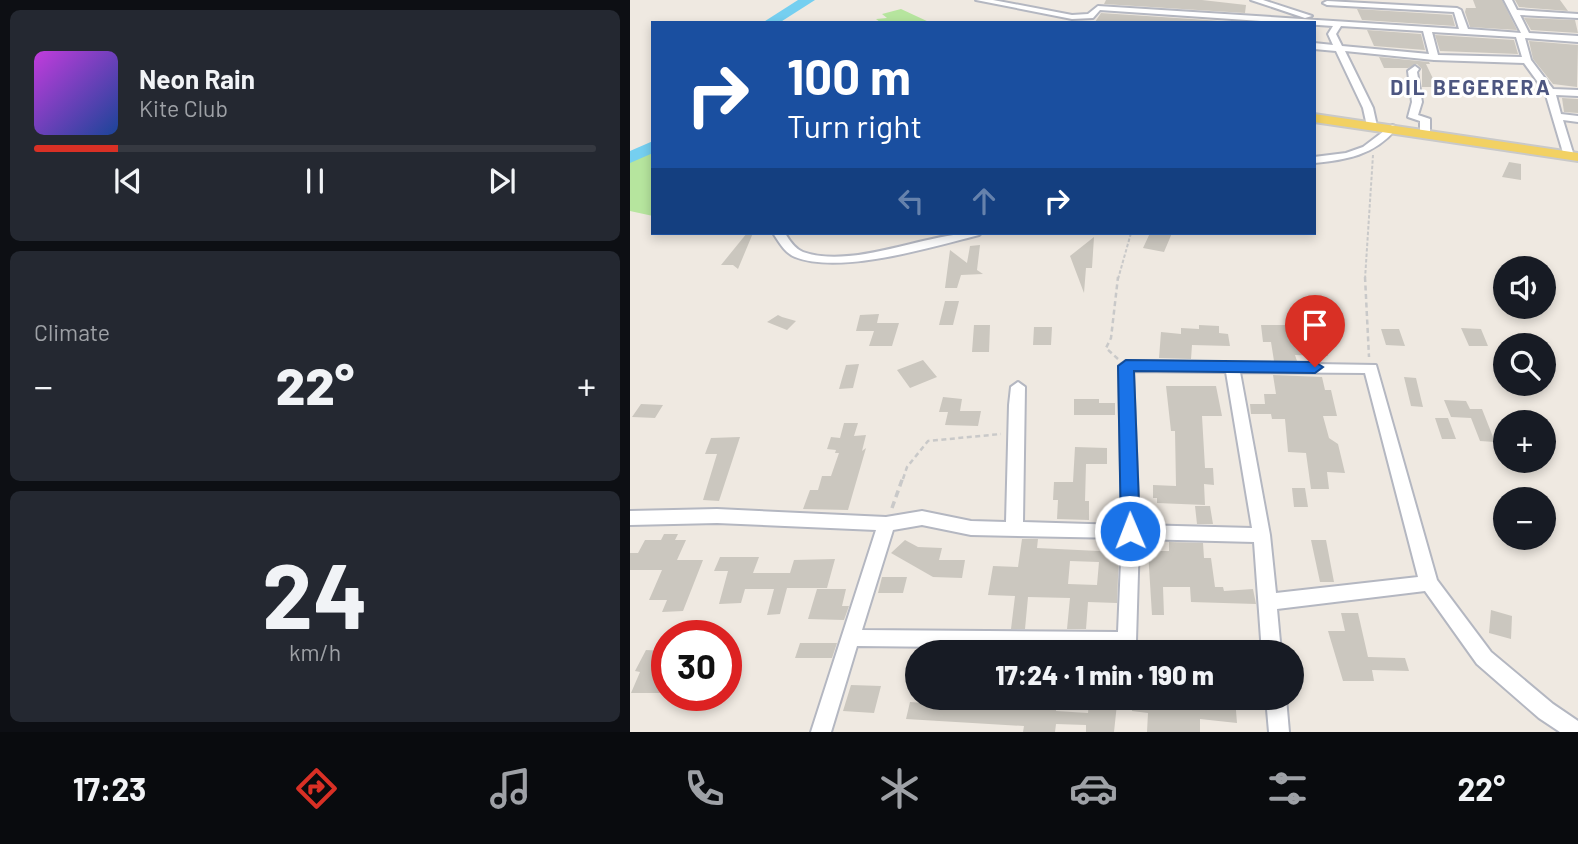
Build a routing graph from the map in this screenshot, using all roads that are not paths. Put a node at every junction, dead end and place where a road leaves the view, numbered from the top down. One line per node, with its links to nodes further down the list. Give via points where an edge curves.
1 (980, 0): 9 (street)
2 (1255, 0): 11 (street)
3 (1454, 0): 6 (street)
4 (1508, 0): 7 (street)
5 (1329, 1): 6 (street); 11 (street)
6 (1457, 10): 15 (street)
7 (1514, 12): 8 (street); 16 (street)
8 (1576, 14)
9 (1057, 16): 10 (street, via 1090,16 1098,8); 12 (street)
10 (1213, 19): 11 (street)
11 (1304, 19): 13 (street)
12 (1071, 21)
13 (1338, 24): 14 (street); 19 (street, via 1332,34)
14 (1427, 30): 15 (street); 20 (street)
15 (1465, 33): 16 (street)
16 (1526, 35): 17 (street); 21 (street, via 1520,37)
17 (1578, 40)
18 (1316, 46): 19 (street)
19 (1339, 48): 20 (street); 28 (street)
20 (1434, 57): 21 (street)
21 (1527, 60): 23 (street)
22 (1415, 69): 30 (street, via 1413,117 1425,119)
23 (1550, 92): 24 (street); 25 (street)
24 (1578, 93)
25 (1559, 117): 27 (street); 31 (street)
26 (1316, 118): 28 (main road)
27 (1578, 119)
28 (1372, 126): 29 (main road)
29 (1392, 128): 30 (main road); 32 (street, via 1374,148)
30 (1425, 133): 31 (main road)
31 (1574, 157)
32 (1316, 160)
33 (780, 235): 34 (street, via 800,255 846,259)
34 (965, 235)
35 (1232, 367): 40 (street, via 1126,366); 41 (street); 42 (street, via 1371,368)
36 (1018, 387): 39 (street, via 1013,433 1017,463)
37 (631, 519): 38 (street, via 717,516)
38 (886, 524): 39 (street, via 922,518 971,528); 44 (street)
39 (1014, 529): 40 (street)
40 (1130, 531): 41 (street); 44 (street, via 1127,641)
41 (1262, 535): 43 (street)
42 (1429, 583): 43 (street); 49 (street, via 1484,658)
43 (1268, 602): 45 (street)
44 (851, 638): 47 (street)
45 (1271, 640)
46 (1277, 710): 48 (street)
47 (821, 732)
48 (1279, 732)
49 (1577, 732)

